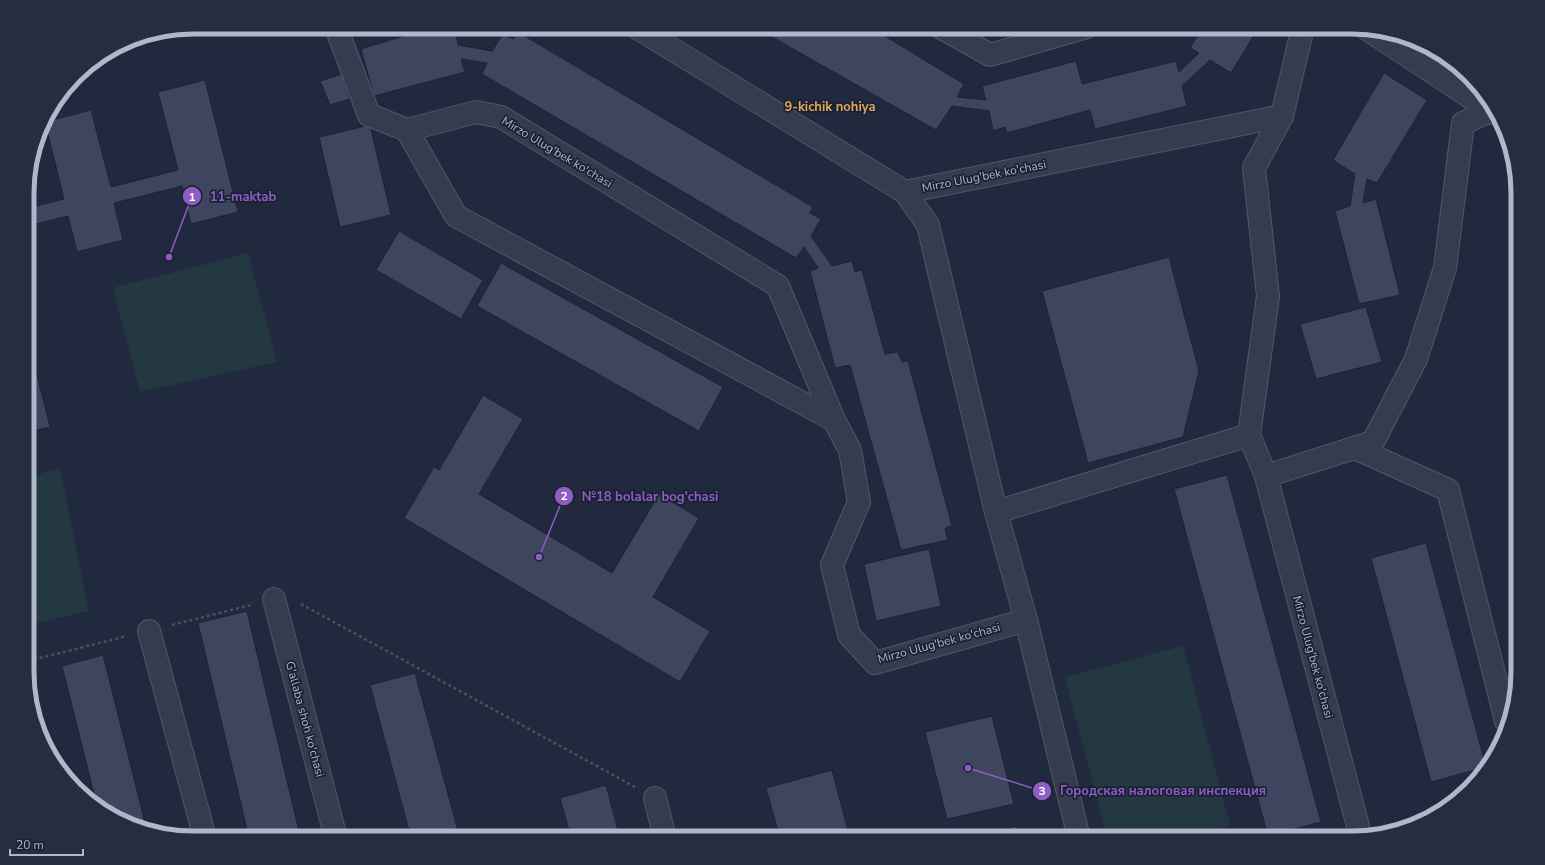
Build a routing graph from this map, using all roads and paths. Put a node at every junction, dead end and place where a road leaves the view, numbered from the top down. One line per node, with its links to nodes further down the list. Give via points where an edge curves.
1 (339, 34): 10 (street, via 368,115)
2 (647, 34): 11 (street, Mirzo Ulug'bek ko'chasi)
3 (952, 34): 4 (street, via 990,55)
4 (1063, 34)
5 (1301, 34): 9 (street)
6 (1379, 36): 7 (street)
7 (1484, 106)
8 (1490, 114): 14 (street, via 1463,123 1445,268 1416,359 1374,442)
9 (1282, 116): 11 (street, Mirzo Ulug'bek ko'chasi); 13 (street, via 1254,168 1268,296)
10 (407, 130): 12 (street, via 456,216); 12 (street, Mirzo Ulug'bek ko'chasi, via 476,112 501,117 778,286)
11 (905, 192): 16 (street, via 928,224)
12 (834, 420): 18 (street, Mirzo Ulug'bek ko'chasi, via 850,450 859,502 832,565 849,635 875,663)
13 (1250, 435): 15 (street, Mirzo Ulug'bek ko'chasi); 16 (street)
14 (1355, 448): 15 (street); 21 (street, via 1448,490)
15 (1266, 476): 27 (street, Mirzo Ulug'bek ko'chasi)
16 (996, 512): 18 (street)
17 (274, 599): 19 (path); 22 (path, via 286,596); 24 (street, G'allaba shoh ko'chasi)
18 (1026, 620): 26 (street)
19 (149, 631): 20 (path); 23 (street)
20 (34, 660)
21 (1505, 717)
22 (654, 798): 25 (street)
23 (203, 831)
24 (334, 831)
25 (663, 831)
26 (1077, 831)
27 (1359, 831)

